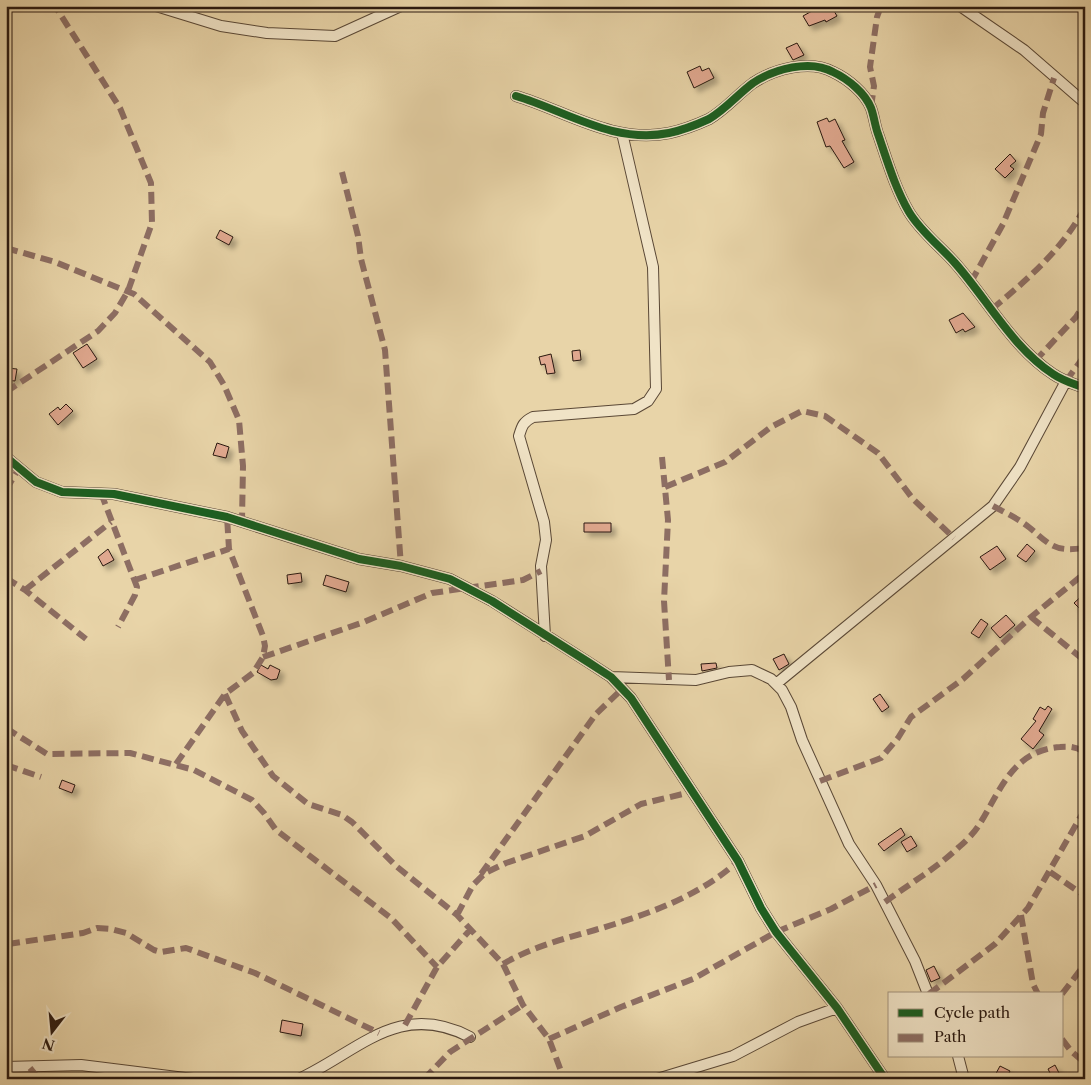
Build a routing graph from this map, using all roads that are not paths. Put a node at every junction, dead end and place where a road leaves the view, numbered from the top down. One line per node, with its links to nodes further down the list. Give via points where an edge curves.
1 (12, 6): 5 (street)
2 (156, 6): 3 (street, via 221,26 267,33 335,36)
3 (401, 6)
4 (960, 6): 7 (street, via 1024,50)
5 (6, 8)
6 (516, 96): 8 (street, via 548,106 587,125)
7 (1085, 103)
8 (622, 133): 9 (street, via 667,133 687,128 709,118 770,74 811,65 831,70 858,90 871,107 900,194 914,218 1035,360); 12 (street, via 653,267 656,389 648,401 634,409 533,417 524,421 519,436 544,522 546,540 541,566)
9 (1066, 381): 10 (street); 14 (street, via 1020,467 993,506)
10 (1085, 388)
11 (6, 457): 12 (street, via 36,482 62,492 114,494 227,517 359,559 450,579 492,600)
12 (545, 636): 13 (street)
13 (610, 677): 14 (street, via 696,680 752,670); 16 (street, via 630,698 738,861 776,932)
14 (776, 684): 15 (street, via 791,707 802,740 849,844 876,886)
15 (927, 992)
16 (837, 1008): 22 (street, via 798,1022 733,1056); 23 (street)
17 (470, 1037): 21 (street, via 440,1025 405,1025 379,1033)
18 (959, 1058): 24 (street)
19 (6, 1067): 20 (street, via 81,1065)
20 (193, 1079)
21 (299, 1079)
22 (658, 1079)
23 (885, 1079)
24 (964, 1079)

